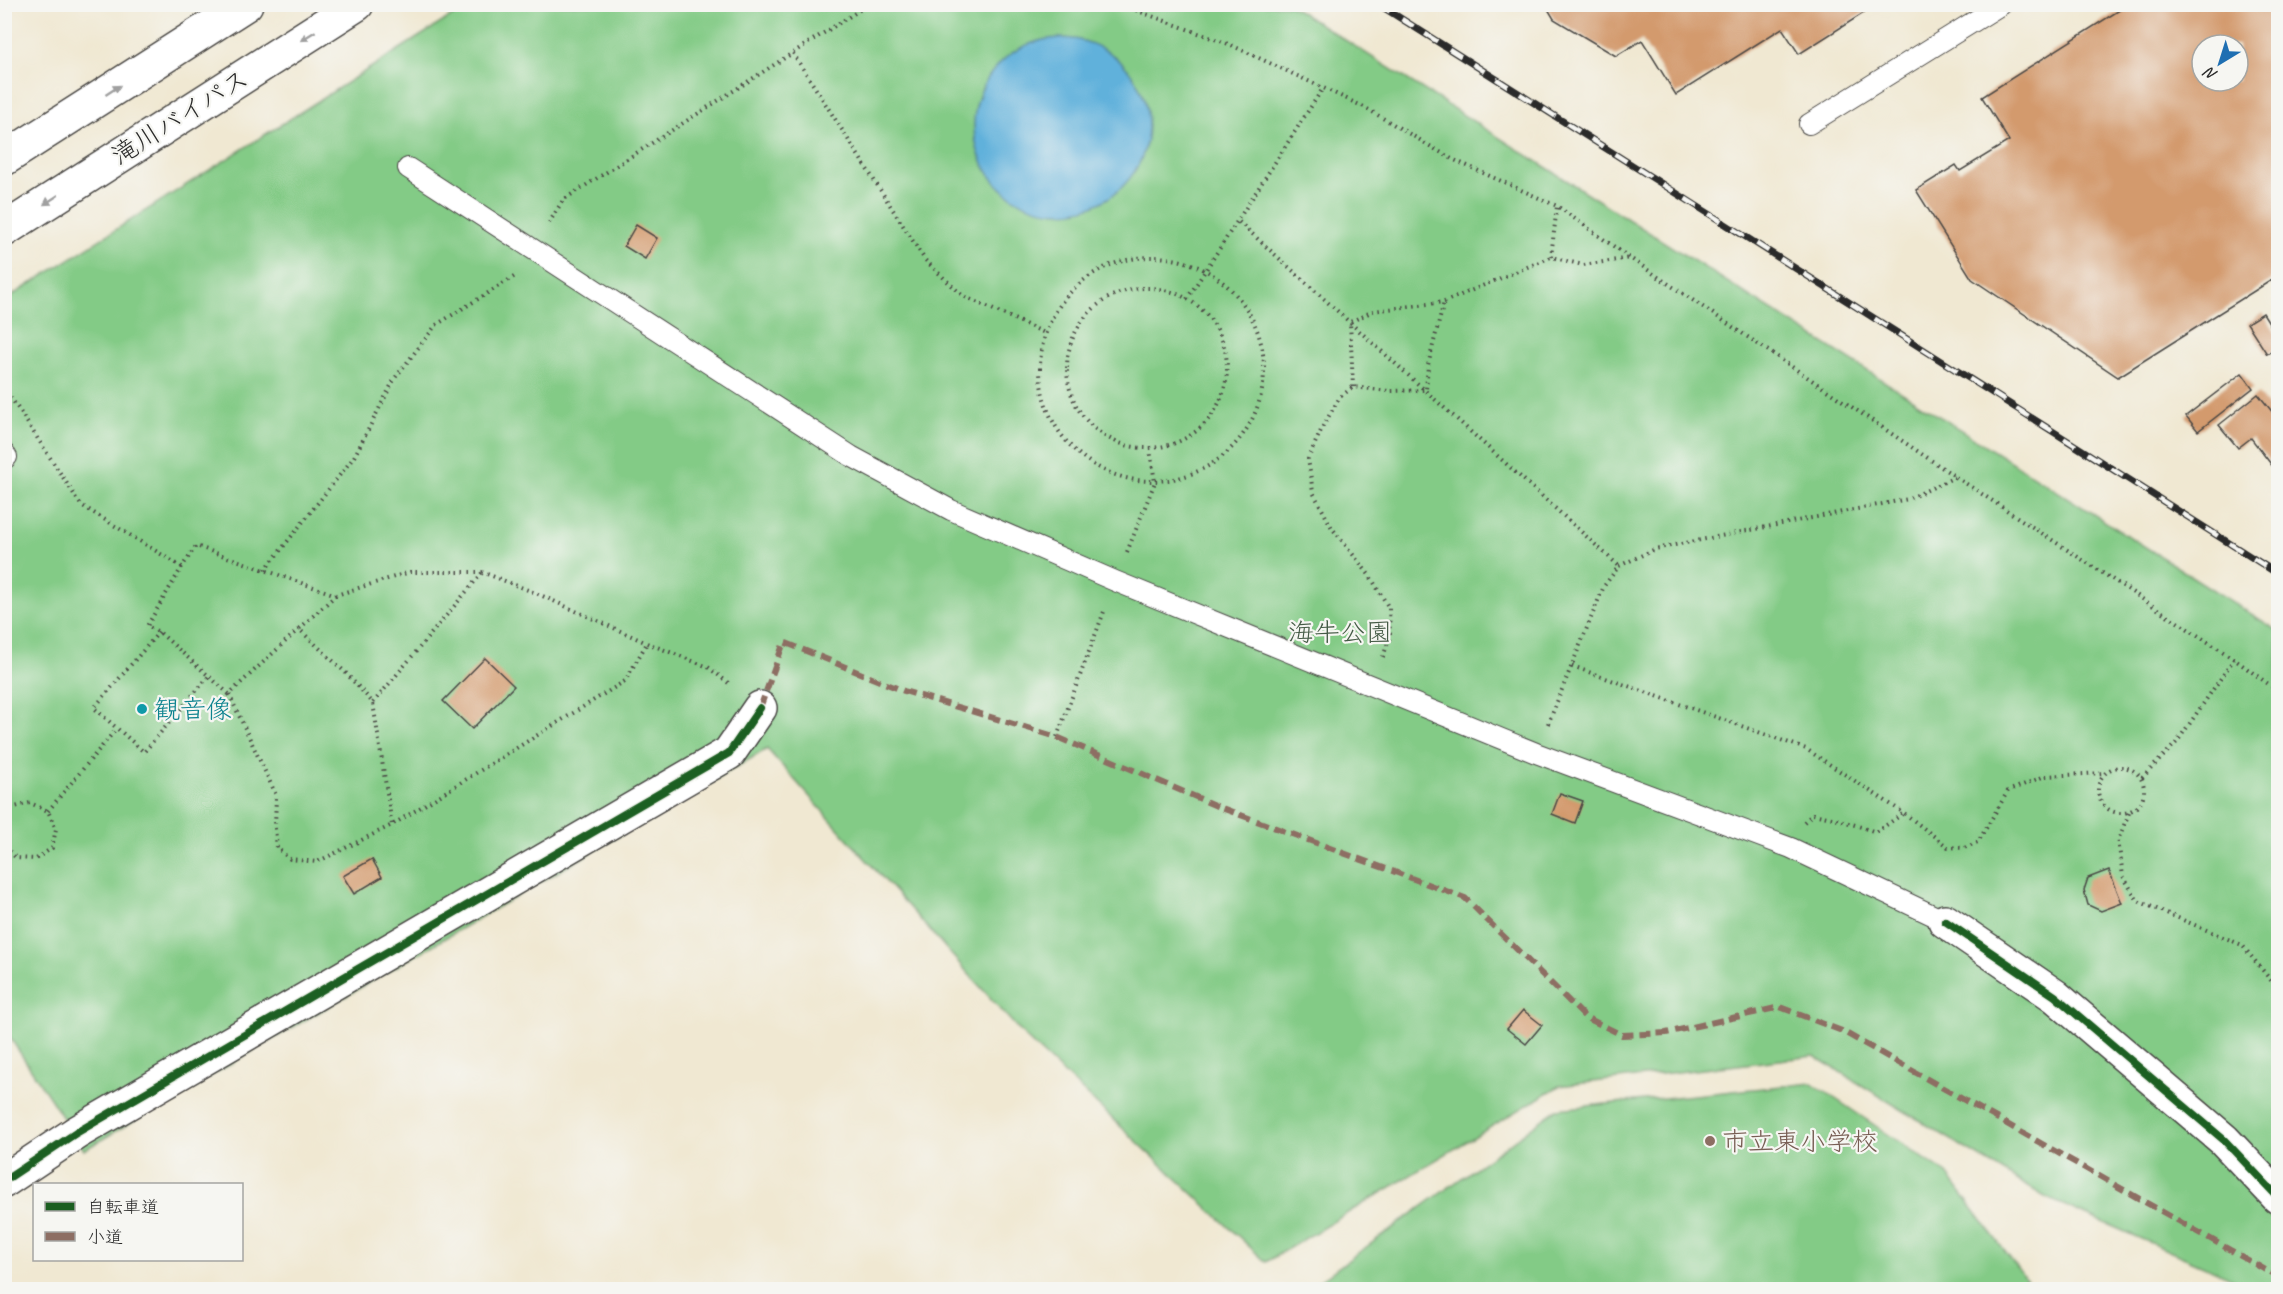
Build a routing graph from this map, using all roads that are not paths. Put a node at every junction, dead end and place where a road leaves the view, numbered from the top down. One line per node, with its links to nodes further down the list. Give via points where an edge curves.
1 (246, 4): 5 (main road, one-way to 1)
2 (357, 4): 7 (main road, 滝川バイパス, one-way to 7)
3 (2002, 5): 4 (lane)
4 (1809, 124)
5 (4, 159)
6 (408, 168): 11 (lane, via 841,450 962,515 1536,753 1791,848)
7 (4, 230)
8 (4, 453): 9 (lane, via 8,457)
9 (4, 459)
10 (760, 708): 12 (main road, via 729,753 76,1133)
11 (1945, 921): 13 (main road, via 2055,996 2224,1140)
12 (4, 1181)
13 (2278, 1197)

